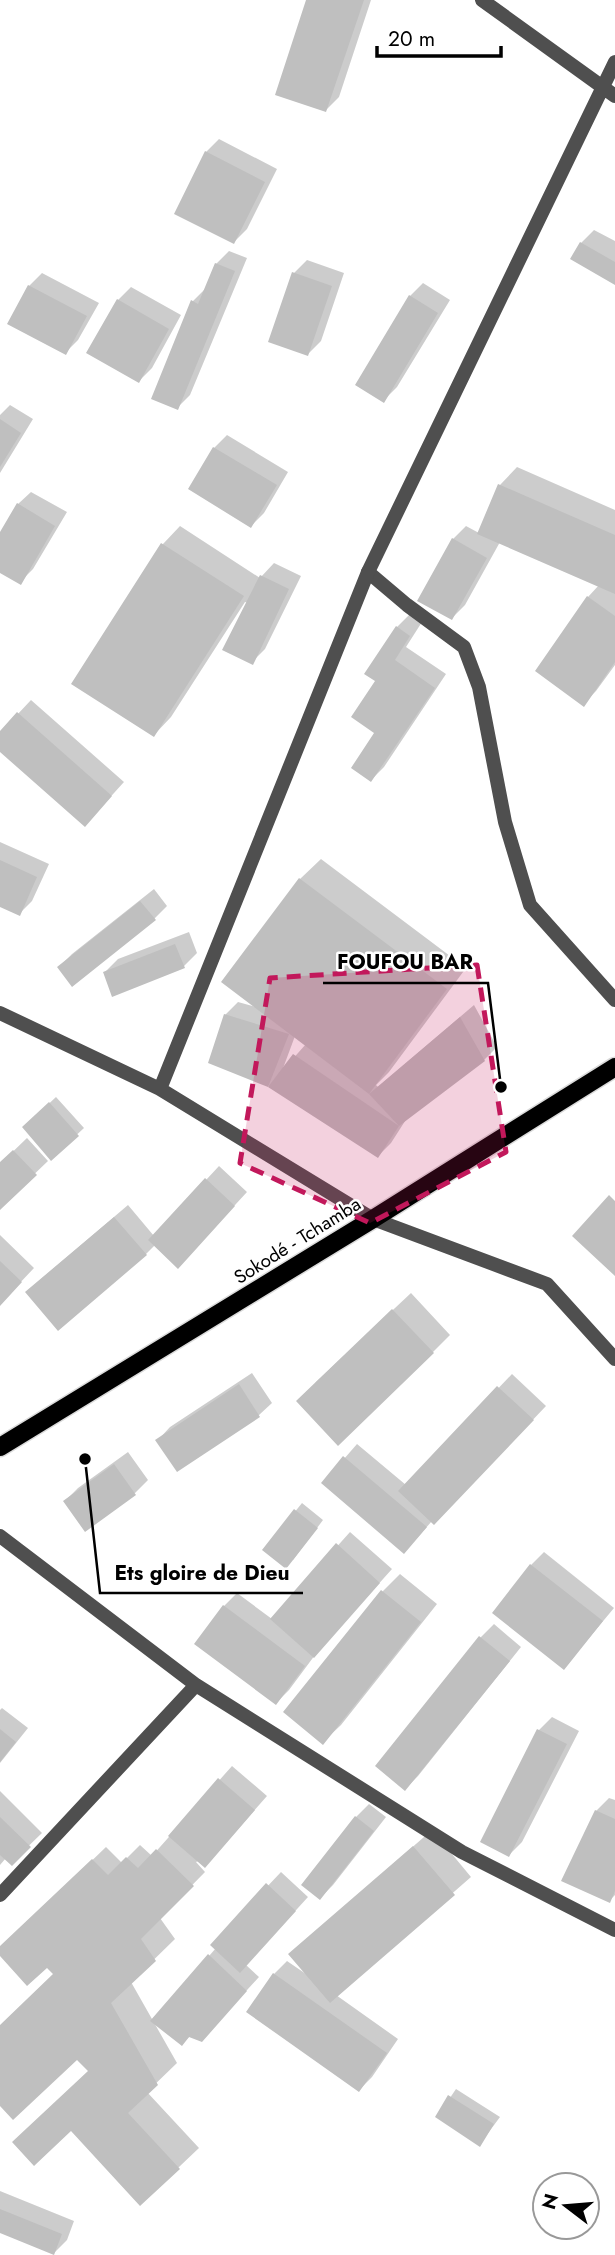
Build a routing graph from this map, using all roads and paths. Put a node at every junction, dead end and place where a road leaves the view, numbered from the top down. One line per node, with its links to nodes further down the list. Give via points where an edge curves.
1 (482, 0): 3 (street)
2 (615, 62): 3 (street)
3 (609, 91): 4 (street)
4 (368, 572): 5 (street, via 464,647 479,687 505,822 530,905); 8 (street)
5 (615, 1000)
6 (0, 1013): 8 (street)
7 (615, 1067): 9 (main road, Sokodé - Tchamba)
8 (160, 1089): 9 (street)
9 (373, 1219): 10 (street, via 547,1284); 11 (main road, Sokodé - Tchamba)
10 (615, 1359)
11 (0, 1447)
12 (0, 1536): 13 (street)
13 (196, 1685): 14 (street); 15 (street, via 462,1852)
14 (0, 1895)
15 (615, 1930)

